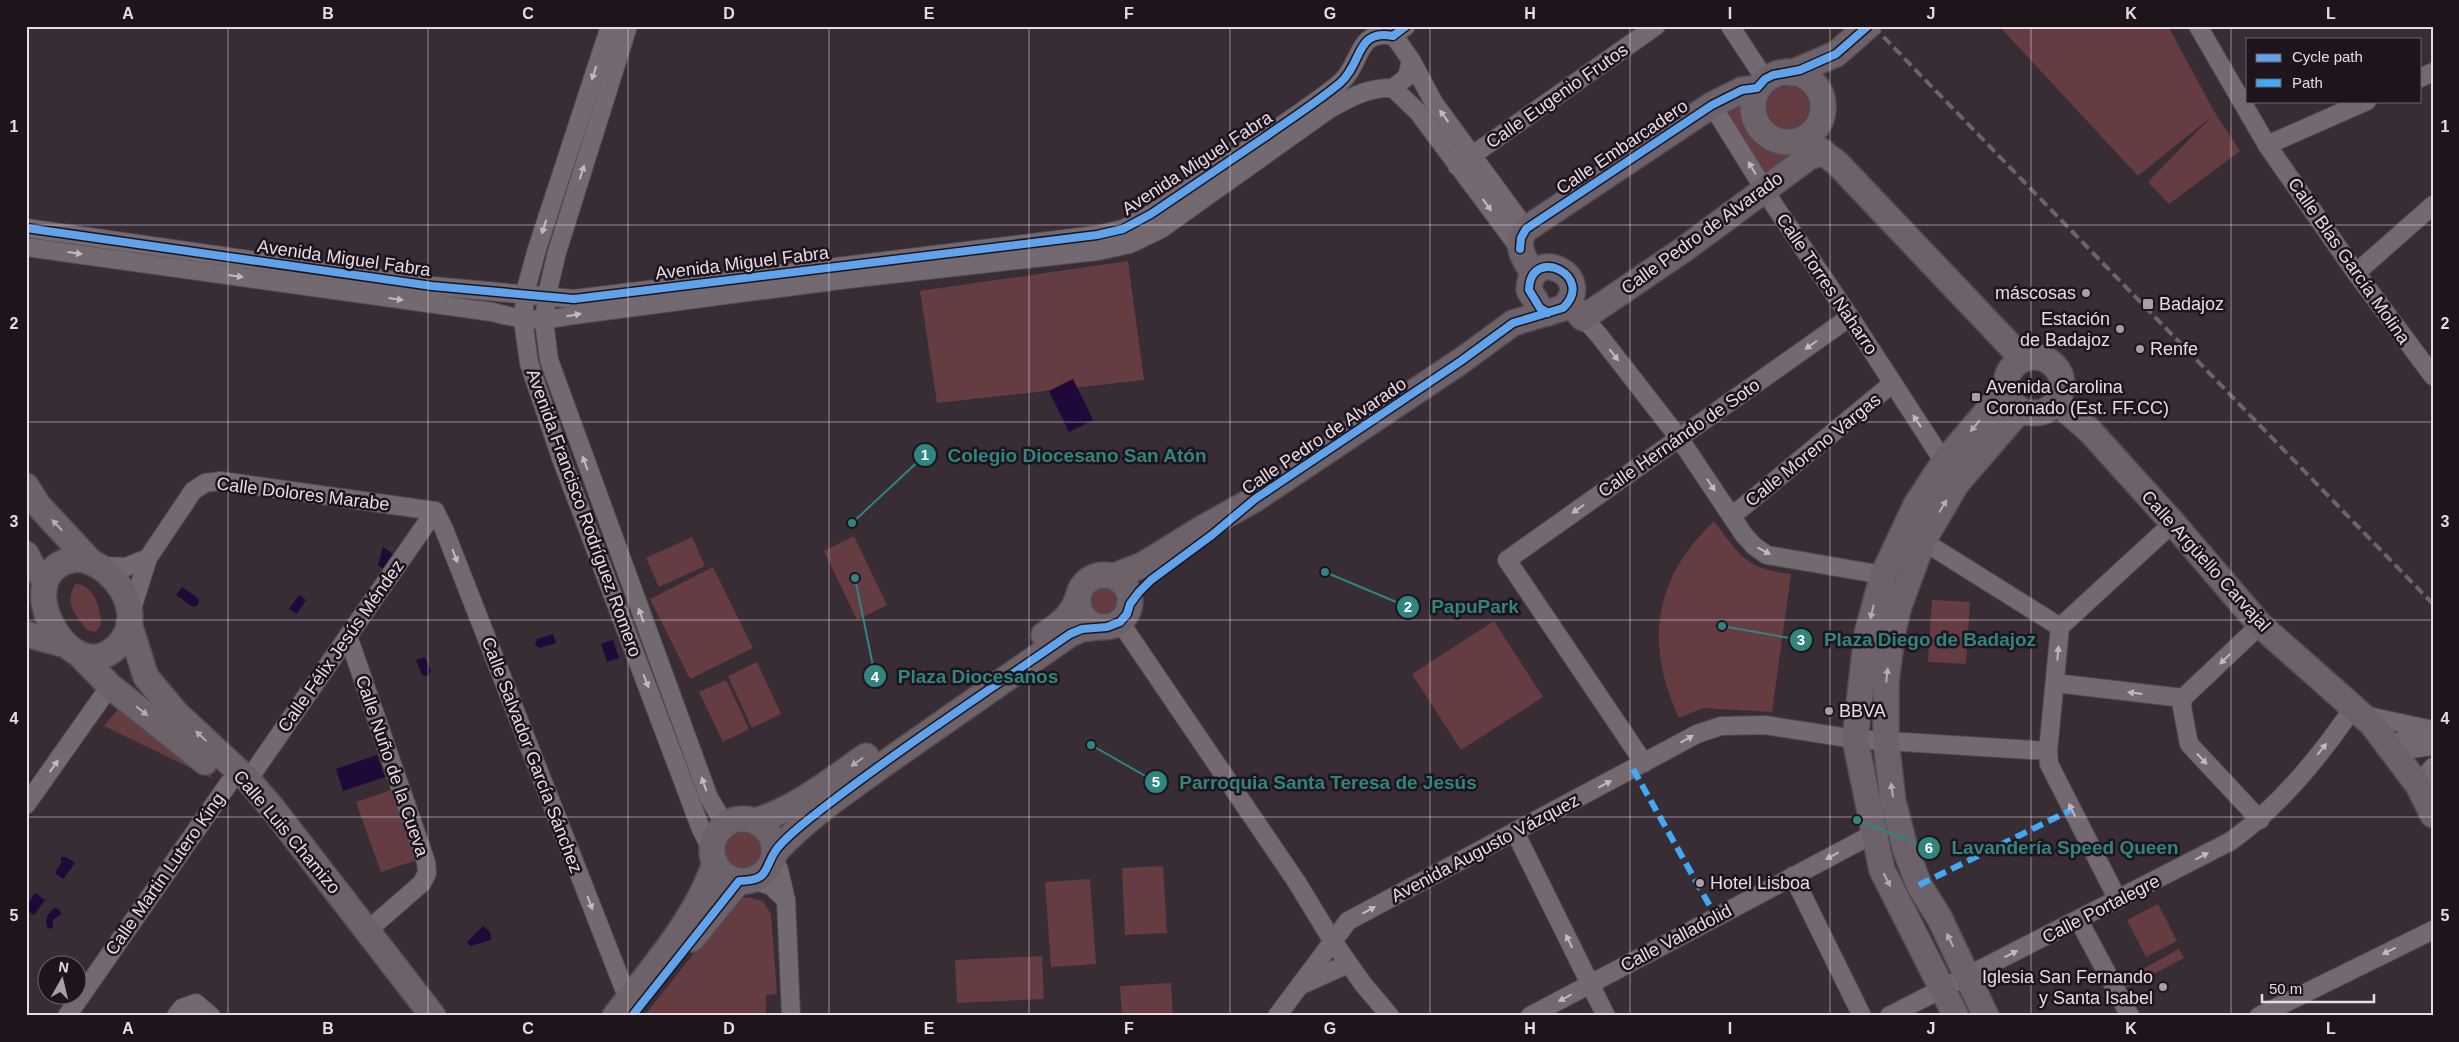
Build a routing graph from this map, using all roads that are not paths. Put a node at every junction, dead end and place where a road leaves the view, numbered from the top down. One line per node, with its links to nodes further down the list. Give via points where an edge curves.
1 (610, 26): 30 (street, Avenida Francisco Rodríguez Romero, one-way to 30)
2 (628, 26): 31 (street, Avenida Francisco Rodríguez Romero, one-way to 2, via 557,252)
3 (1411, 26): 11 (street)
4 (1656, 26): 22 (street, Calle Eugenio Frutos)
5 (1730, 26): 13 (street)
6 (1868, 26): 10 (main road)
7 (2199, 27): 20 (street, Calle Blas García Molina)
8 (1395, 29): 9 (street); 11 (street)
9 (1362, 41): 14 (street, via 1361,69 1372,83); 31 (street, Avenida Miguel Fabra, via 1350,73 1315,103 1151,214 1123,229 1097,235 584,298)
10 (1836, 54): 12 (main road); 15 (main road)
11 (1408, 56): 14 (street, via 1407,77); 22 (street, one-way to 11)
12 (1791, 72): 13 (main road, via 1783,72); 15 (main road, via 1808,77)
13 (1761, 84): 17 (main road, Calle Embarcadero); 19 (main road, via 1752,107 1758,126 1766,136)
14 (1387, 88): 22 (street, via 1418,112); 35 (street, Avenida Miguel Fabra, one-way to 14, via 848,279 1098,251 1130,244 1161,230 1351,96)
15 (1821, 97): 18 (main road)
16 (2365, 102): 20 (street)
17 (1712, 105): 23 (street, Calle Torres Naharro, one-way to 17); 26 (main road, Calle Embarcadero)
18 (1820, 122): 19 (main road, via 1811,135); 21 (main road)
19 (1794, 142): 21 (main road, via 1807,144)
20 (2267, 145): 28 (street, Calle Blas García Molina)
21 (1830, 157): 23 (main road, Calle Pedro de Alvarado, via 1809,157); 37 (main road)
22 (1464, 161): 26 (street, one-way to 26); 26 (street)
23 (1764, 188): 32 (main road, Calle Pedro de Alvarado, via 1683,250); 33 (street, Calle Torres Naharro)
24 (2433, 205): 28 (street)
25 (26, 228): 30 (street, Avenida Miguel Fabra, via 432,286)
26 (1525, 229): 29 (main road)
27 (26, 247): 34 (street, Avenida Miguel Fabra, one-way to 34, via 492,312)
28 (2356, 273): 38 (street, Calle Blas García Molina)
29 (1537, 277): 32 (main road, via 1540,308); 32 (main road, via 1562,270 1566,274 1572,288); 36 (main road)
30 (525, 295): 31 (street, Avenida Miguel Fabra); 34 (street, Avenida Francisco Rodríguez Romero)
31 (547, 296): 35 (street, Avenida Francisco Rodríguez Romero)
32 (1567, 311): 36 (main road, Calle Pedro de Alvarado); 43 (street, one-way to 43, via 1598,334)
33 (1850, 316): 39 (street, Calle Torres Naharro); 43 (street, Calle Hernándo de Soto, one-way to 43)
34 (523, 320): 35 (street, Avenida Miguel Fabra); 84 (street, Avenida Francisco Rodríguez Romero, one-way to 84, via 529,363 561,458)
35 (544, 321): 80 (street, Avenida Francisco Rodríguez Romero, one-way to 35, via 721,818 709,798 558,389 549,360)
36 (1513, 324): 46 (main road, Calle Pedro de Alvarado)
37 (2023, 359): 40 (main road, via 2010,371); 41 (main road, via 2042,358 2057,368 2063,385)
38 (2433, 376)
39 (1893, 384): 44 (street, Calle Torres Naharro, one-way to 39); 48 (street, Calle Moreno Vargas)
40 (2006, 389): 42 (main road); 44 (main road, one-way to 44)
41 (2058, 402): 42 (main road, via 2044,412); 49 (main road, Calle Argüello Carvajal, via 2090,431)
42 (2020, 410): 50 (main road, one-way to 42, via 1957,482)
43 (1679, 438): 48 (street, one-way to 48); 74 (street, Calle Hernándo de Soto, one-way to 74, via 1507,560)
44 (1944, 462): 53 (main road, via 1916,506)
45 (26, 486): 52 (main road, one-way to 45, via 38,505)
46 (1255, 499): 54 (main road, Calle Pedro de Alvarado, via 1143,565); 57 (main road, Calle Pedro de Alvarado, via 1151,580)
47 (435, 511): 51 (street, Calle Dolores Marabe, via 213,482 193,491); 62 (street, Calle Félix Jesús Méndez); 98 (street, Calle Salvador García Sánchez, one-way to 98)
48 (1732, 516): 53 (street, one-way to 53, via 1754,546 1767,554)
49 (2173, 523): 59 (main road, Calle Argüello Carvajal); 60 (street)
50 (1923, 541): 60 (street); 70 (main road, one-way to 50, via 1886,682 1892,634 1908,576)
51 (148, 558): 52 (street, via 126,567); 58 (street, Calle Dolores Marabe)
52 (95, 564): 55 (main road, via 77,559 64,561); 58 (main road, via 121,587)
53 (1883, 575): 69 (main road, one-way to 69, via 1867,634)
54 (1114, 576): 56 (main road, via 1100,575 1086,581); 57 (main road, via 1129,591)
55 (34, 578): 63 (main road, via 54,632)
56 (1077, 600): 57 (main road, via 1085,620); 80 (main road, one-way to 80, via 1073,611 1052,630 990,669 800,801 770,817)
57 (1116, 618): 83 (main road, via 1070,634 965,706 797,829); 92 (street, via 1296,881)
58 (129, 620): 63 (main road, via 123,639 112,650 96,656); 76 (main road, Calle Luis Chamizo, one-way to 58, via 146,676)
59 (2260, 625): 66 (street, one-way to 66); 67 (main road, Calle Argüello Carvajal)
60 (2060, 627): 64 (street, one-way to 60)
61 (26, 634): 63 (main road)
62 (348, 636): 76 (street, Calle Félix Jesús Méndez); 91 (street, Calle Nuño de la Cueva, via 426,862 427,873 422,883)
63 (73, 650): 65 (main road, Calle Luis Chamizo)
64 (2055, 682): 66 (street, one-way to 64); 72 (street)
65 (110, 686): 76 (main road, Calle Luis Chamizo, one-way to 76); 77 (street, one-way to 65)
66 (2183, 698): 79 (street, one-way to 79, via 2189,744)
67 (2357, 711): 68 (street, Calle Argüello Carvajal); 73 (main road, Calle Argüello Carvajal); 79 (street, Calle Portalegre, one-way to 67, via 2283,798)
68 (2433, 731): 73 (street, Calle Argüello Carvajal, via 2402,741)
69 (1855, 739): 70 (street, Avenida Augusto Vázquez); 74 (street, Avenida Augusto Vázquez, one-way to 69, via 1697,734 1721,726 1765,725); 82 (main road)
70 (1886, 741): 72 (street, Avenida Augusto Vázquez); 94 (main road, one-way to 70, via 1919,885 1905,848 1893,801)
71 (2433, 746): 73 (street)
72 (2048, 751): 88 (street, one-way to 72, via 2050,764)
73 (2393, 752): 75 (main road, Calle Argüello Carvajal)
74 (1644, 763): 81 (street, Avenida Augusto Vázquez, one-way to 74)
75 (2426, 776): 78 (main road, Calle Argüello Carvajal)
76 (238, 782): 91 (main road, Calle Luis Chamizo, via 273,809); 99 (street, Calle Martin Lutero King); 102 (main road, Calle Luis Chamizo, via 260,816)
77 (26, 806)
78 (2433, 815)
79 (2260, 820): 88 (street, Calle Portalegre, one-way to 79, via 2231,841)
80 (743, 821): 83 (main road, via 769,832); 84 (main road, via 717,834)
81 (1515, 832): 92 (street, Avenida Augusto Vázquez, one-way to 81, via 1348,921); 95 (street, one-way to 81)
82 (1875, 833): 85 (street, Calle Valladolid, one-way to 85); 97 (main road, one-way to 97, via 1882,870)
83 (774, 855): 86 (main road, via 764,873); 87 (street)
84 (713, 856): 86 (main road, via 723,874); 98 (main road, via 710,879 692,914)
85 (1794, 876): 95 (street, Calle Valladolid); 109 (street)
86 (746, 880): 87 (street, via 764,882); 98 (main road)
87 (786, 900): 104 (street)
88 (2118, 900): 89 (street, Calle Portalegre)
89 (2078, 921): 94 (street, Calle Portalegre, one-way to 89); 113 (street)
90 (2433, 930): 114 (street, one-way to 114)
91 (367, 931): 103 (main road, Calle Luis Chamizo)
92 (1332, 940): 93 (street); 96 (street, Avenida Augusto Vázquez)
93 (1348, 964): 96 (street); 106 (street)
94 (1968, 976): 97 (street, Calle Portalegre); 112 (main road)
95 (1590, 984): 107 (street, Calle Valladolid, one-way to 107); 108 (street)
96 (1298, 986): 105 (street, Avenida Augusto Vázquez)
97 (1942, 989): 110 (street, Calle Portalegre); 111 (main road)
98 (625, 1010)
99 (67, 1016)
100 (176, 1016): 101 (street, via 182,1008 196,1003)
101 (211, 1016)
102 (414, 1016)
103 (433, 1016)
104 (791, 1016)
105 (1277, 1016)
106 (1390, 1016)
107 (1530, 1016)
108 (1606, 1016)
109 (1862, 1016)
110 (1889, 1016)
111 (1956, 1016)
112 (1986, 1016)
113 (2130, 1016)
114 (2259, 1016)

